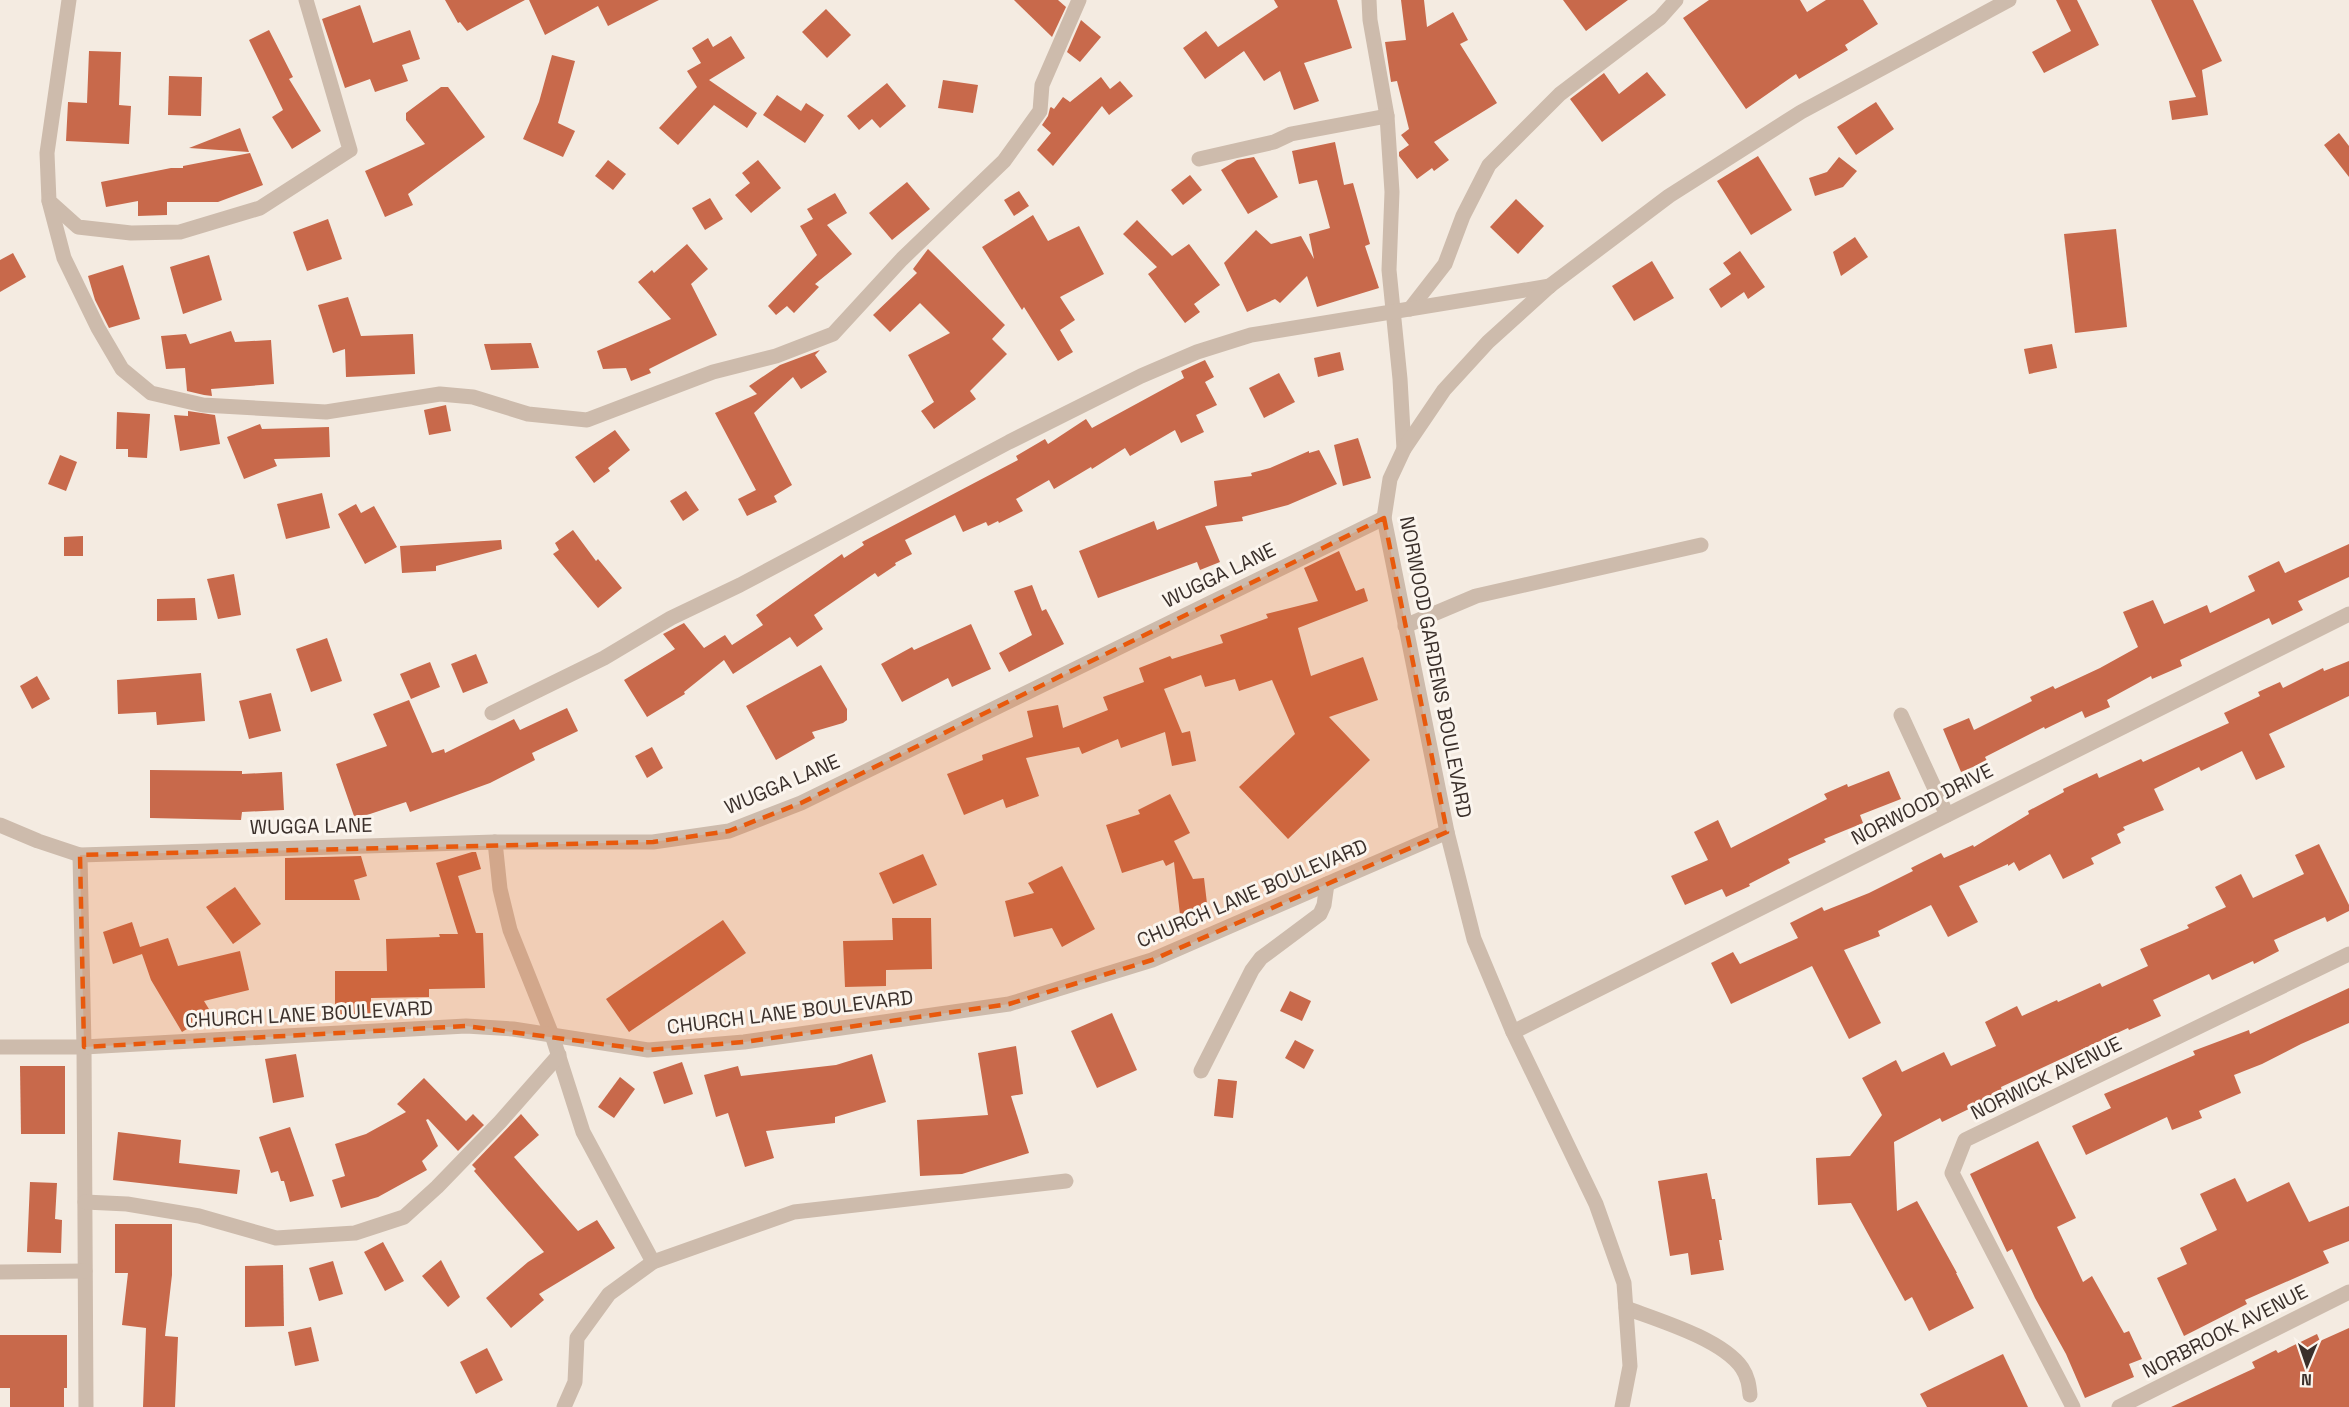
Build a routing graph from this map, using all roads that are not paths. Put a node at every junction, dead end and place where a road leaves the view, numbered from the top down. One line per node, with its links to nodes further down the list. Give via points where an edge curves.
1 (69, 0): 9 (street, via 47,153)
2 (306, 0): 9 (street, via 350,150 260,208 180,232 131,233 78,227)
3 (1079, 0): 9 (street, via 1042,86 1040,111 1004,161 902,259 833,334 776,356 713,372 587,420 528,414 473,397 440,394 326,412 203,405 151,393 122,369 98,328 64,258)
4 (1369, 0): 7 (street)
5 (1676, 0): 11 (street, via 1660,18 1560,94 1489,165 1463,216 1445,264)
6 (2008, 0): 10 (street, NORWOOD GARDENS BOULEVARD, via 1801,112 1669,196)
7 (1387, 116): 8 (street, via 1291,134 1274,142); 12 (street, via 1392,192 1389,270)
8 (1199, 159)
9 (50, 201)
10 (1551, 285): 11 (street); 13 (street, NORWOOD GARDENS BOULEVARD, via 1488,342 1444,390)
11 (1410, 309): 12 (street)
12 (1394, 312): 13 (street); 18 (street, via 1251,335 1168,363 1009,441 671,618 604,658)
13 (1404, 449): 14 (street, NORWOOD GARDENS BOULEVARD, via 1390,479)
14 (1384, 518): 17 (street, NORWOOD GARDENS BOULEVARD); 23 (street, WUGGA LANE, via 801,803 729,831 653,842)
15 (1701, 545): 17 (street, via 1476,596)
16 (2349, 614): 20 (street, NORWOOD DRIVE)
17 (1405, 626): 22 (street, NORWOOD GARDENS BOULEVARD)
18 (492, 713)
19 (1901, 716): 20 (street)
20 (1947, 815): 27 (street, NORWOOD DRIVE)
21 (0, 825): 24 (street, WUGGA LANE)
22 (1447, 832): 25 (street, CHURCH LANE BOULEVARD); 27 (street, NORWOOD GARDENS BOULEVARD, via 1474,939)
23 (495, 842): 24 (street, WUGGA LANE); 28 (street, via 510,930)
24 (80, 855): 30 (street)
25 (1327, 884): 28 (street, CHURCH LANE BOULEVARD, via 1152,960 1009,1004 744,1042 648,1050); 32 (street, via 1320,914 1261,958 1252,970)
26 (2349, 954): 44 (street, NORWICK AVENUE, via 1965,1140 1952,1173)
27 (1513, 1032): 39 (street, NORWOOD GARDENS BOULEVARD, via 1596,1204 1624,1283)
28 (552, 1035): 30 (street, CHURCH LANE BOULEVARD, via 466,1026); 31 (street)
29 (0, 1047): 30 (street, CHURCH LANE BOULEVARD)
30 (84, 1047): 34 (street)
31 (559, 1055): 34 (street, via 500,1122 404,1218 375,1227 355,1233 276,1238 199,1216 127,1204); 35 (street, via 583,1132)
32 (1201, 1071)
33 (1066, 1181): 35 (street, via 794,1212)
34 (85, 1202): 36 (street)
35 (652, 1262): 42 (street, via 609,1294 577,1338 575,1382)
36 (85, 1271): 37 (street); 41 (street)
37 (0, 1272)
38 (2349, 1292): 45 (street, NORBROOK AVENUE)
39 (1626, 1308): 40 (street, via 1694,1334 1722,1351 1740,1366 1748,1379); 43 (street, NORWOOD GARDENS BOULEVARD, via 1630,1366)
40 (1750, 1395)
41 (86, 1407)
42 (564, 1407)
43 (1622, 1407)
44 (2073, 1407)
45 (2119, 1407)

